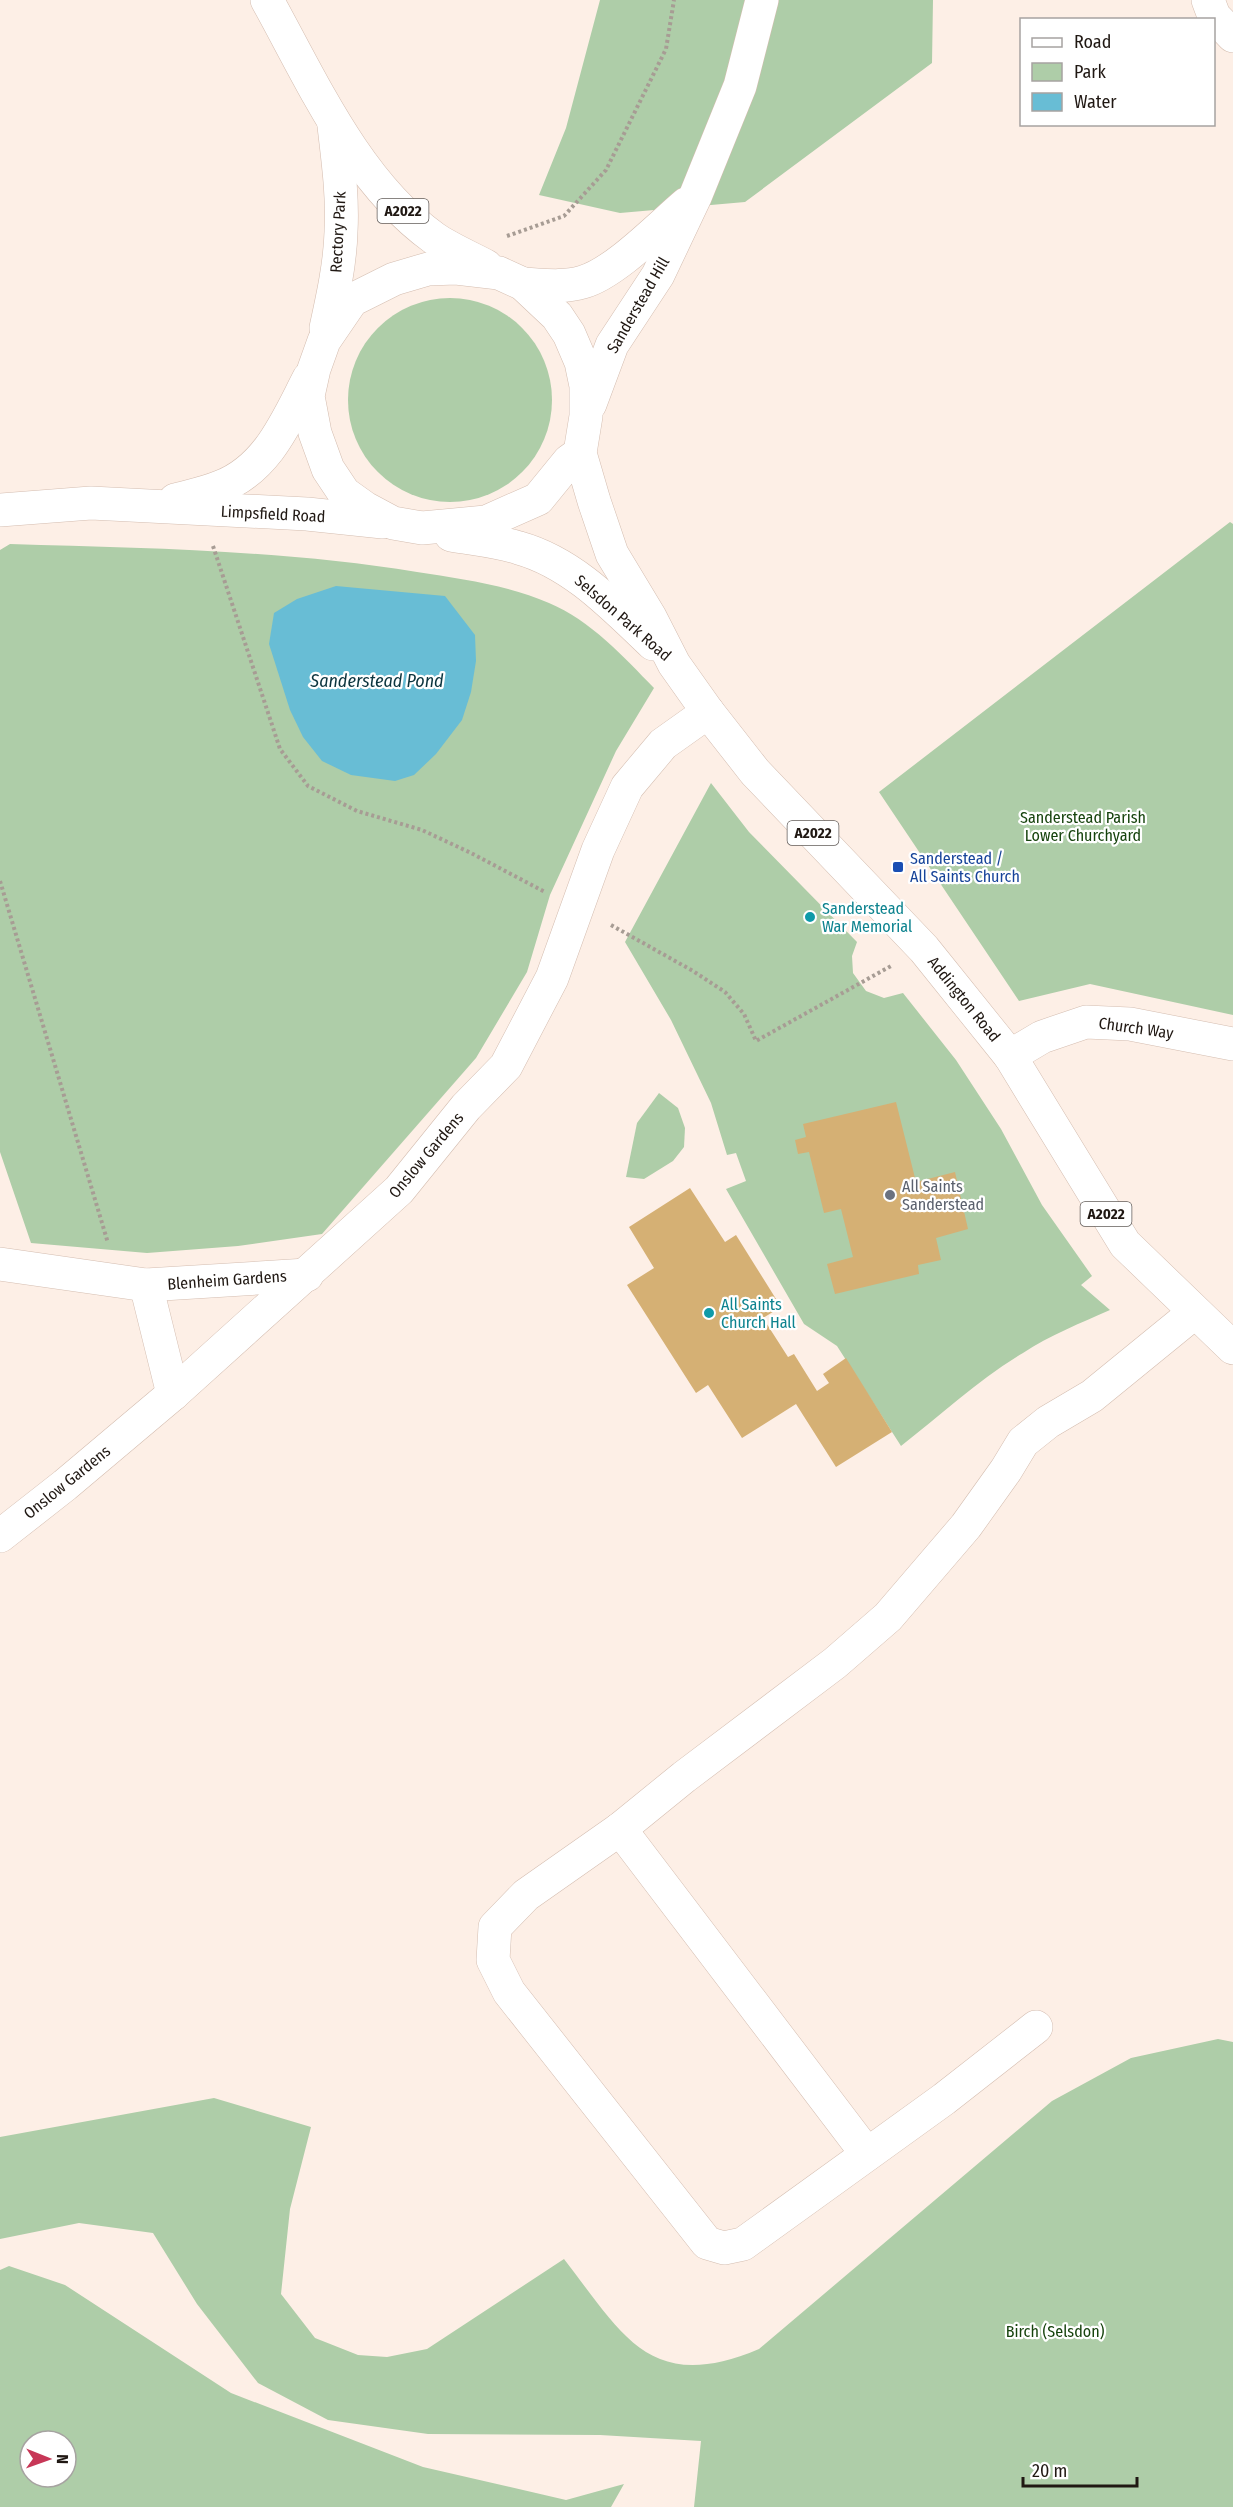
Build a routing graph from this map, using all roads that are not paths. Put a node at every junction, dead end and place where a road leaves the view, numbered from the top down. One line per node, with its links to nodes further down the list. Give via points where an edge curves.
1 (267, 0): 5 (main road, Rectory Park / A2022)
2 (762, 0): 6 (main road, Sanderstead Hill, via 740,87)
3 (1208, 0): 4 (main road, via 1214,16)
4 (1233, 36)
5 (334, 121): 7 (main road, Rectory Park / A2022, via 374,179 400,208 434,238); 8 (main road, Rectory Park / A2022, via 341,233)
6 (695, 196): 7 (main road, Sanderstead Hill, via 614,265 585,282 558,286); 9 (main road, Sanderstead Hill, via 658,275 612,345)
7 (511, 278): 8 (main road, Sanderstead Hill, via 456,267 428,269 394,279 352,300); 9 (main road, via 545,302 569,334 586,386)
8 (319, 355): 11 (main road, Limpsfield Road, via 275,443 248,471 221,487); 13 (main road, Rectory Park, via 308,396 315,433 328,469 344,493)
9 (586, 416): 10 (main road)
10 (580, 453): 13 (main road, via 538,499 519,509 486,522); 14 (main road, Selsdon Park Road / A2022, via 612,554)
11 (153, 506): 12 (main road, Limpsfield Road, via 91,503); 13 (main road, Limpsfield Road, via 307,514)
12 (0, 510)
13 (408, 526): 14 (main road, Selsdon Park Road / A2022, via 519,548 548,560 586,583)
14 (674, 664): 15 (main road, Addington Road / A2022)
15 (708, 712): 17 (main road, Addington Road / A2022, via 755,772 924,949); 19 (main road, Onslow Gardens, via 663,744 627,787 598,850 552,978 506,1066 466,1107 399,1190)
16 (1233, 1044): 17 (main road, Church Way, via 1130,1024 1086,1022 1042,1037)
17 (1010, 1056): 21 (main road, Addington Road / A2022, via 1125,1245)
18 (0, 1264): 20 (main road, Blenheim Gardens)
19 (307, 1275): 20 (main road, Blenheim Gardens); 23 (main road, Onslow Gardens)
20 (146, 1285): 23 (main road, Blenheim Gardens)
21 (1195, 1312): 22 (main road, Addington Road / A2022); 25 (main road, via 1092,1396 1023,1442 966,1526 888,1617 835,1663)
22 (1233, 1348)
23 (172, 1394): 24 (main road, Onslow Gardens)
24 (0, 1536)
25 (620, 1829): 27 (main road); 27 (main road, via 526,1895 495,1927 493,1960 509,1992 707,2243 724,2248 743,2244)
26 (1036, 2027): 27 (main road)
27 (867, 2154)

